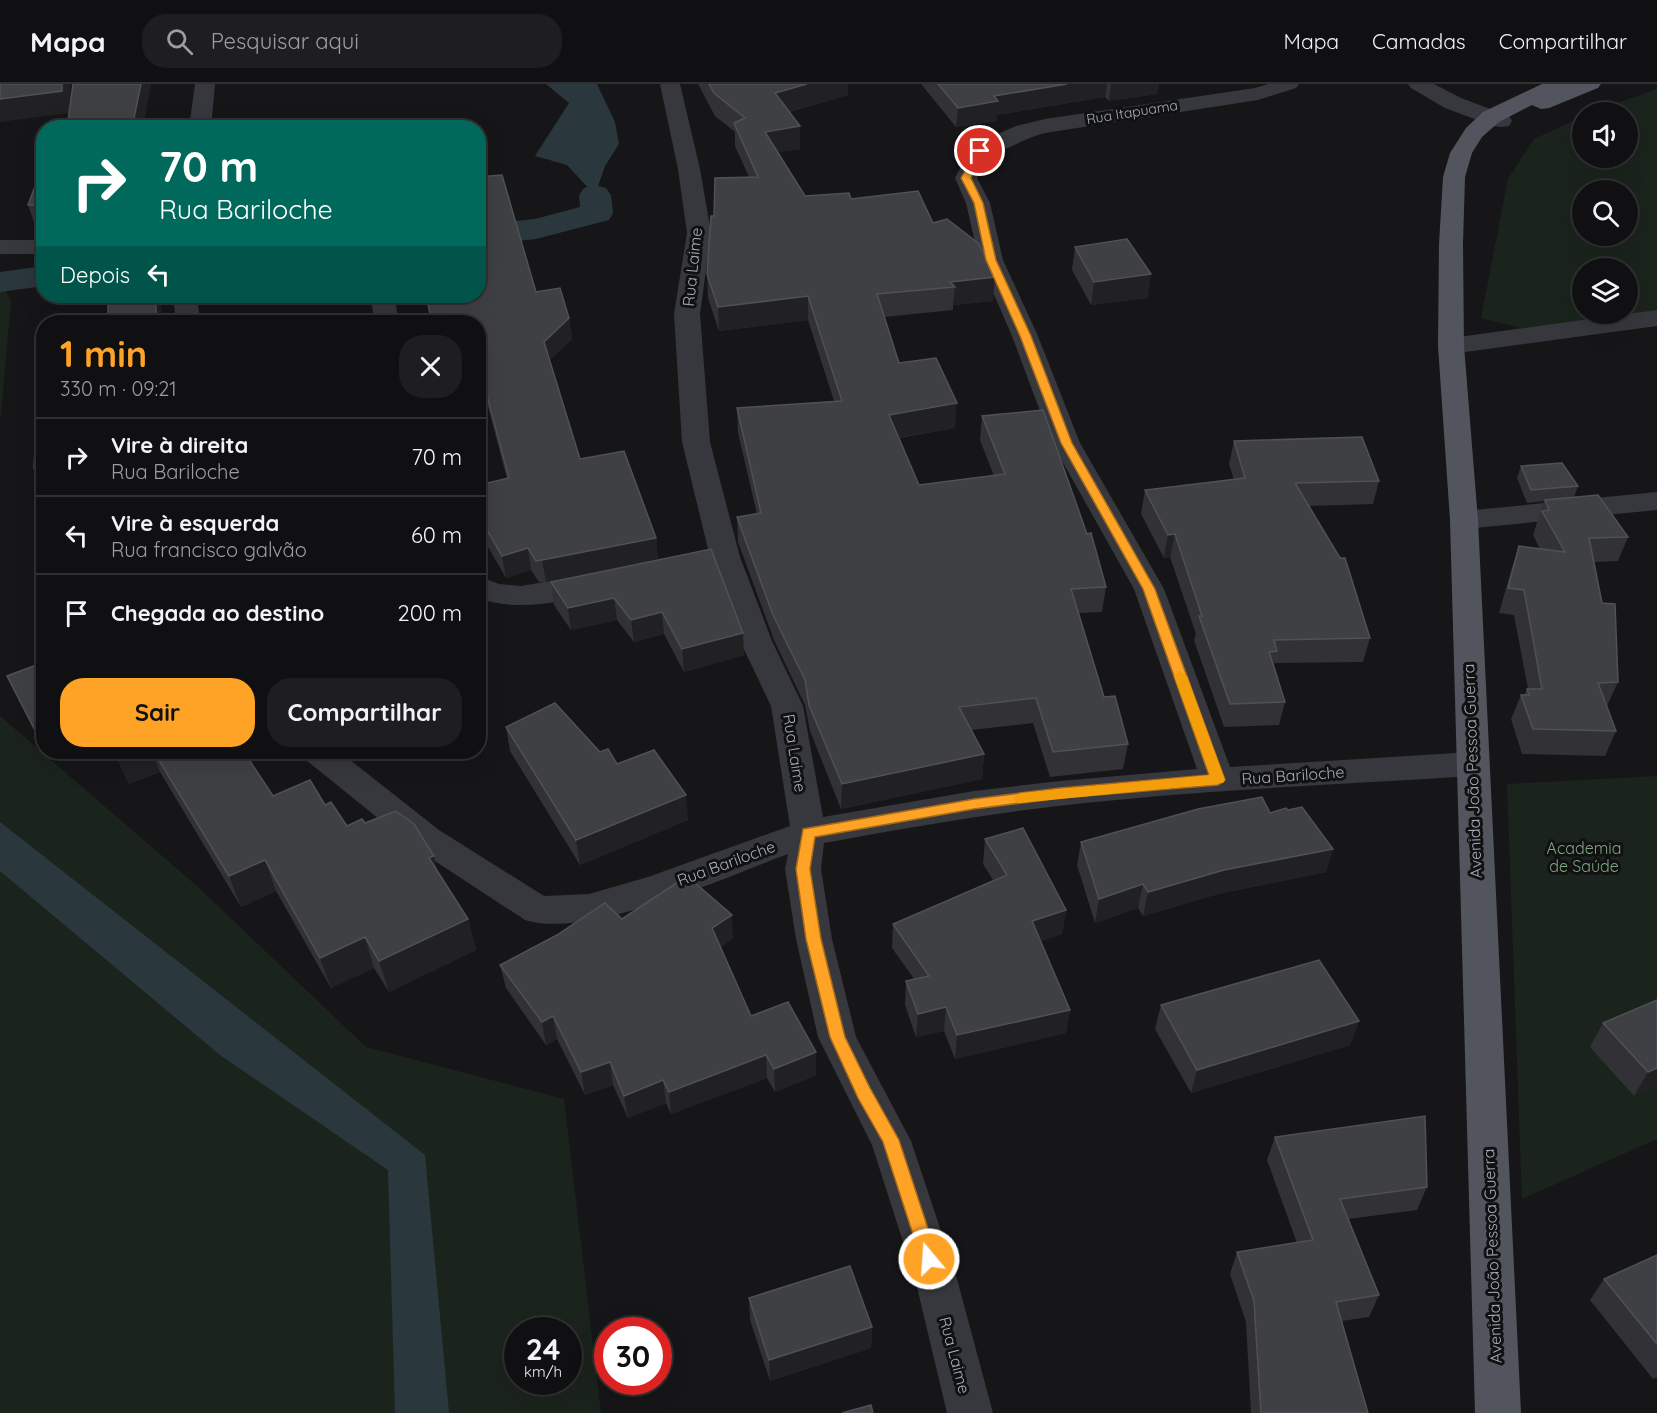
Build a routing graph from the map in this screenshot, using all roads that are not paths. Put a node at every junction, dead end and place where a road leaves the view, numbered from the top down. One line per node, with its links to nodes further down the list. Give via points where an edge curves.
1 (205, 84): 8 (street)
2 (670, 84): 21 (street, Rua Laime, via 699,233 687,314 696,442 713,560 787,706)
3 (1289, 84): 7 (street, Rua Itapuama, via 1271,91)
4 (1418, 84): 9 (street)
5 (1559, 84): 9 (main road)
6 (1591, 84): 9 (main road)
7 (1234, 90): 20 (street, Rua Itapuama, via 1024,131 999,146 980,151 966,178 978,203 991,260 1066,443 1149,589)
8 (201, 120)
9 (1489, 124): 13 (main road, Avenida João Pessoa Guerra, via 1461,153 1454,177)
10 (0, 247): 11 (street)
11 (36, 247)
12 (1657, 318): 13 (street)
13 (1450, 346): 15 (main road, Avenida João Pessoa Guerra)
14 (1657, 501): 15 (street)
15 (1464, 520): 19 (main road, Avenida João Pessoa Guerra)
16 (620, 580): 17 (street, via 546,594 510,596)
17 (486, 588)
18 (327, 759): 21 (street, Rua Bariloche, via 427,839 538,910 589,908 655,889)
19 (1472, 764): 20 (street, Rua Bariloche); 23 (main road, Avenida João Pessoa Guerra)
20 (1218, 780): 21 (street, Rua Bariloche, via 974,804)
21 (808, 833): 22 (street, Rua Laime, via 803,869 814,939 837,1037 891,1140 936,1279)
22 (970, 1413)
23 (1498, 1413)

